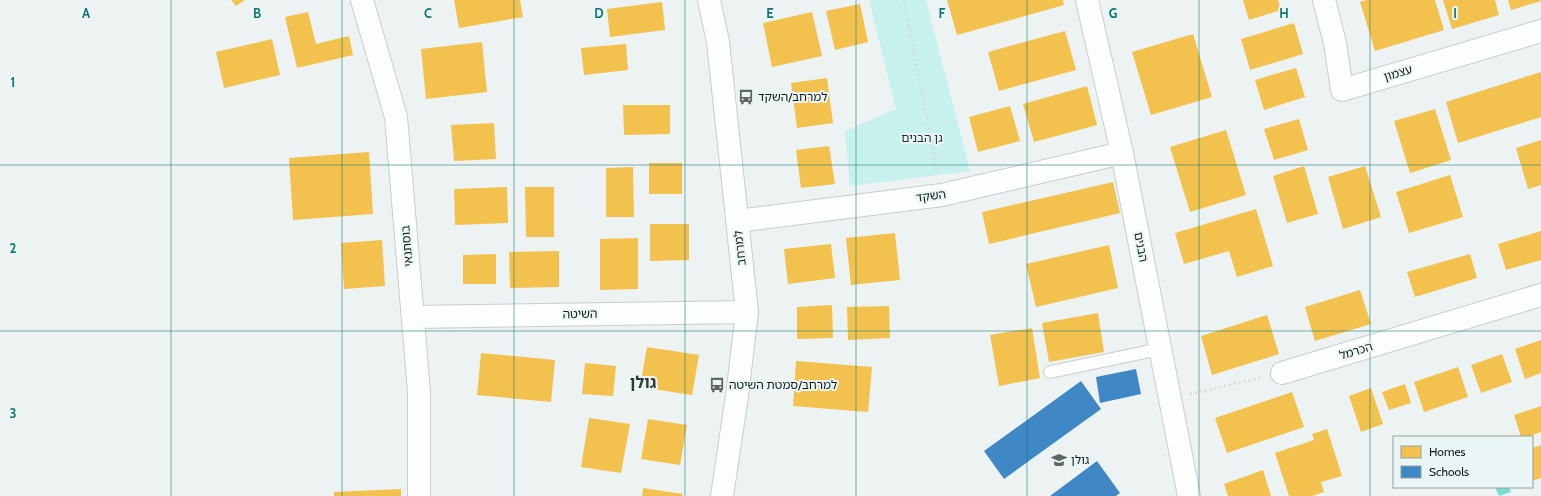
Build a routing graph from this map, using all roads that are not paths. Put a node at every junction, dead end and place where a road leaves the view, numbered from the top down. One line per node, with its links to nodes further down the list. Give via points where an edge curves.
1 (362, 0): 10 (street, בוסתנאי, via 396,117)
2 (709, 0): 7 (street, למרחב, via 718,42)
3 (1087, 0): 6 (street, הבנים)
4 (1324, 0): 5 (street, עצמון, via 1335,43 1342,90)
5 (1541, 31)
6 (1122, 153): 7 (street, השקד, via 942,195); 11 (street, הבנים)
7 (737, 221): 9 (street, למרחב)
8 (1541, 295): 13 (street, הכרמל)
9 (747, 312): 10 (street, השיטה); 15 (street, למרחב)
10 (413, 317): 14 (street, בוסתנאי, via 419,392)
11 (1160, 349): 12 (lane); 16 (street, הבנים)
12 (1050, 372)
13 (1282, 373)
14 (419, 496)
15 (722, 496)
16 (1189, 496)

